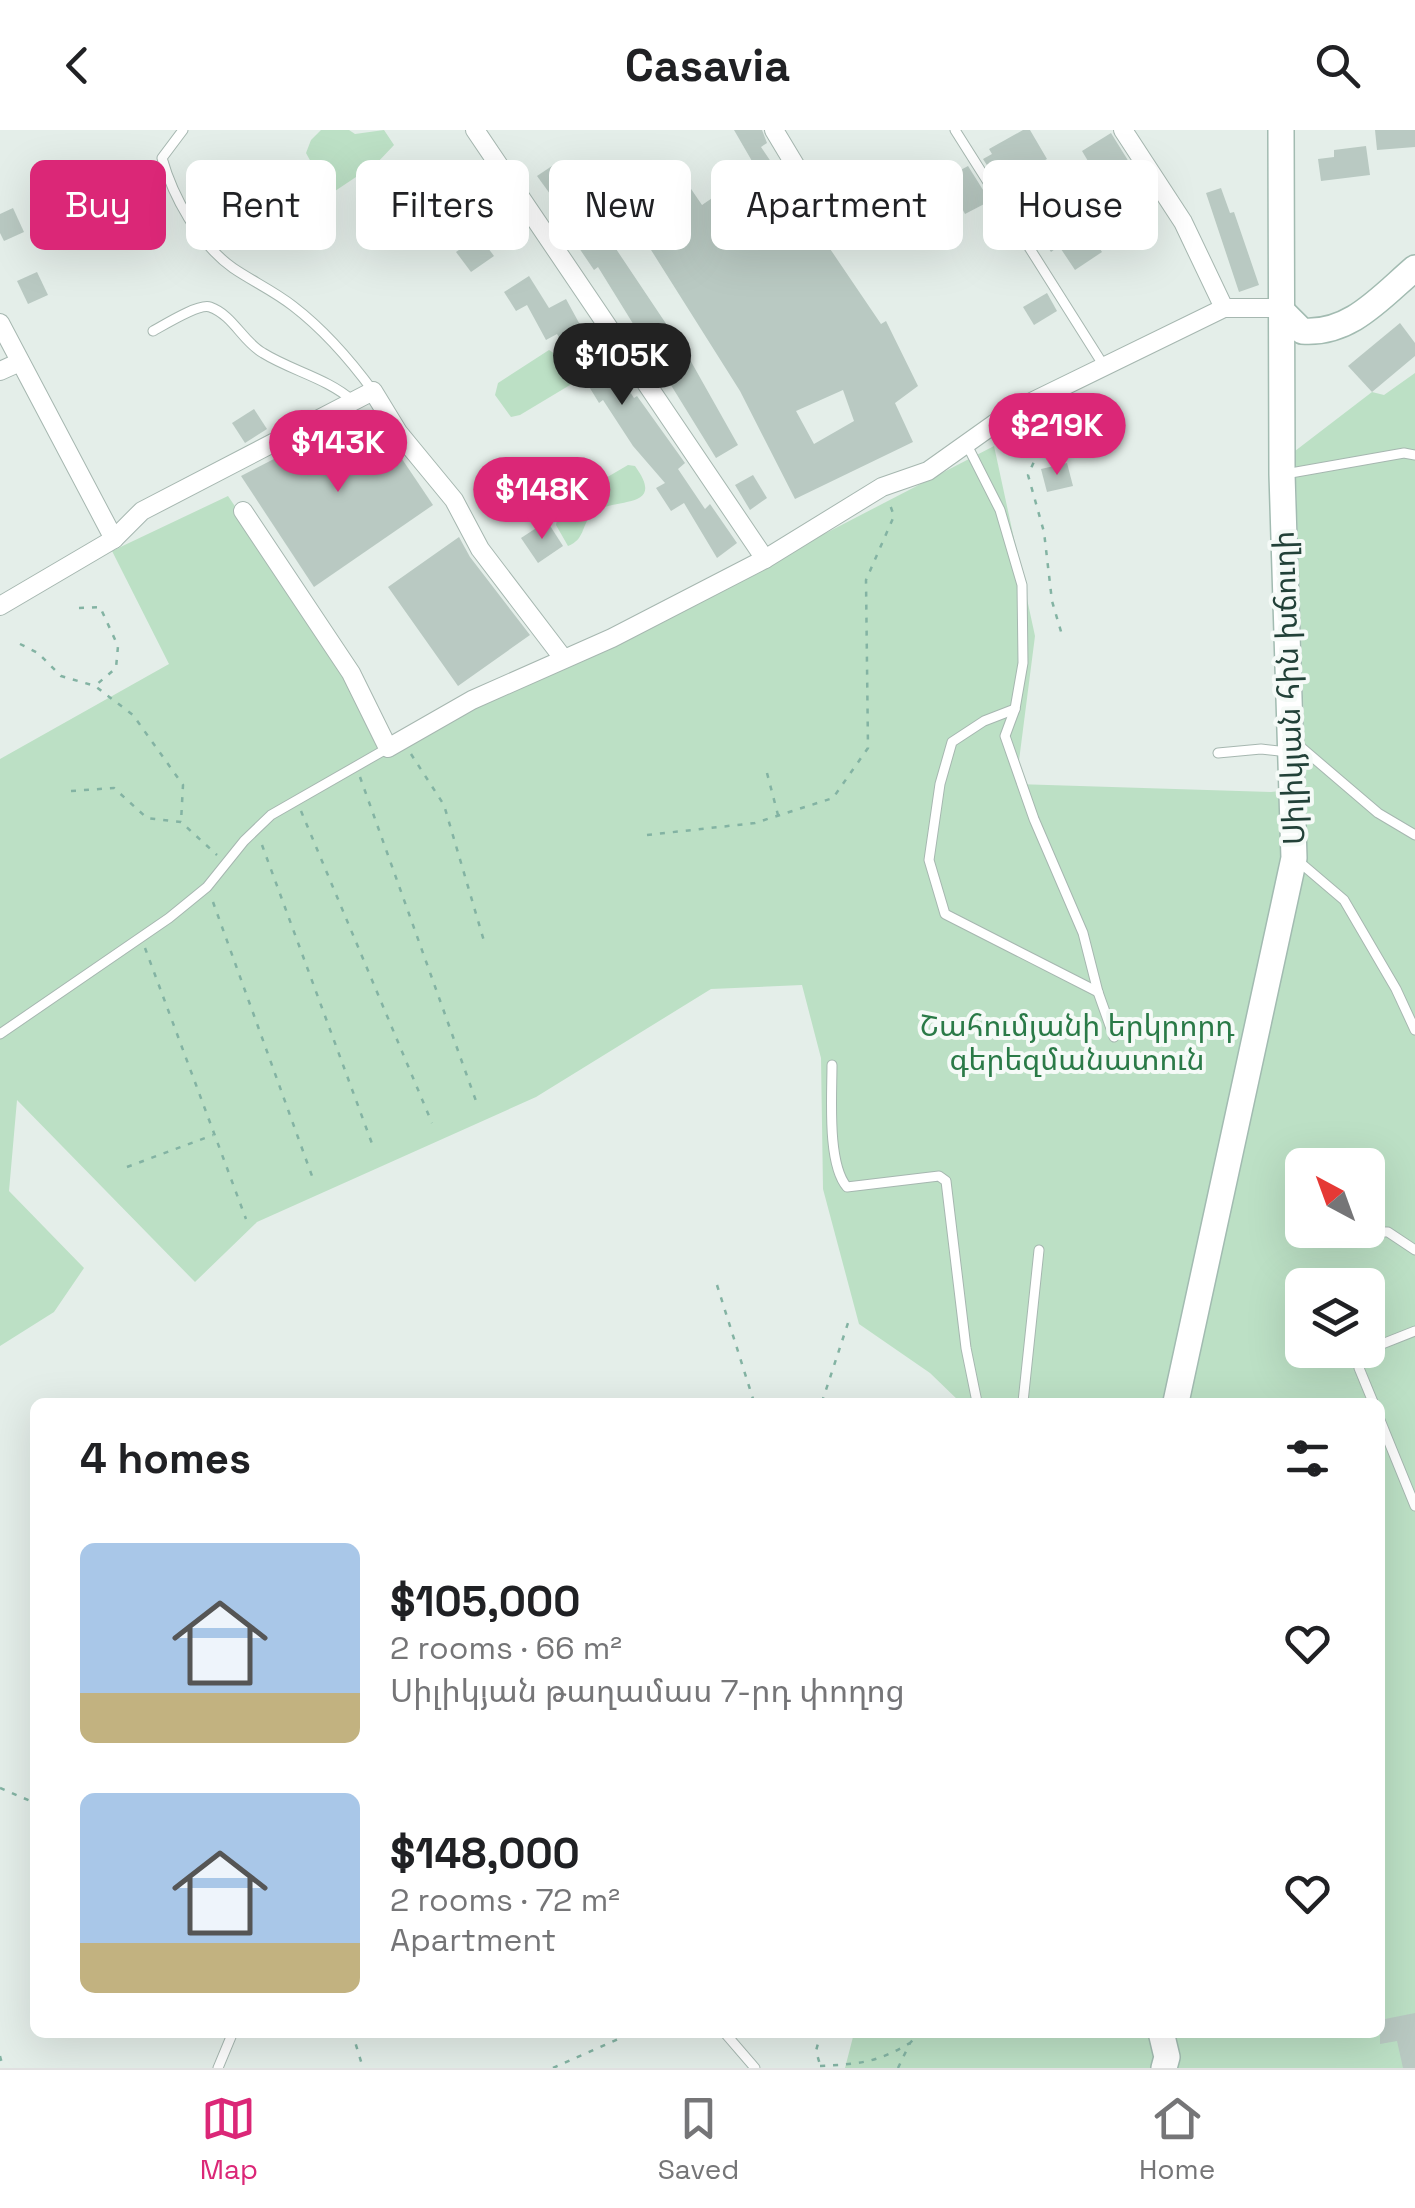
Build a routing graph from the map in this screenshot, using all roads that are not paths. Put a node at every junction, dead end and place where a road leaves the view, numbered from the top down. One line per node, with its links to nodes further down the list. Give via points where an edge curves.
1 (183, 130): 16 (lane, via 162,158 172,192 195,226 228,265 294,306)
2 (475, 130): 23 (street)
3 (774, 130): 7 (street)
4 (954, 130): 14 (lane)
5 (1123, 130): 9 (street, via 1183,222)
6 (1281, 130): 10 (street, Սիլիկյան հին խճուղի)
7 (792, 160)
8 (1415, 268): 10 (street, via 1354,321 1320,333 1302,331)
9 (1224, 308): 10 (street); 14 (street)
10 (1280, 308): 20 (street, Սիլիկյան հին խճուղի)
11 (0, 323): 13 (street)
12 (153, 331): 17 (lane, via 210,307 259,352)
13 (20, 362): 15 (street); 22 (street)
14 (1104, 366): 18 (street, via 1011,412)
15 (0, 371)
16 (373, 391): 17 (street); 25 (street)
17 (353, 401): 22 (street, via 142,511)
18 (967, 445): 23 (street); 26 (lane, via 1000,510 1022,585 1023,663)
19 (1415, 455): 20 (lane)
20 (1282, 474): 28 (street, Սիլիկյան հին խճուղի)
21 (243, 511): 27 (street)
22 (114, 539): 24 (street)
23 (764, 559): 25 (street)
24 (0, 606)
25 (563, 658): 27 (street)
26 (1015, 709): 32 (lane, via 1005,736 1083,933); 32 (lane, via 952,742 929,860 934,878 945,914)
27 (395, 744): 34 (lane, via 271,815 207,887)
28 (1290, 745): 29 (lane); 30 (lane, via 1378,813); 31 (street, Սիլիկյան հին խճուղի)
29 (1218, 753)
30 (1412, 830)
31 (1294, 858): 33 (lane, via 1344,900); 43 (street, Սիլիկյան հին խճուղի)
32 (1098, 992): 35 (lane)
33 (1415, 1030)
34 (0, 1034)
35 (1114, 1037)
36 (832, 1064): 41 (lane, via 836,1160 847,1187 939,1176 946,1181)
37 (1385, 1232): 39 (lane)
38 (1039, 1250): 42 (lane)
39 (1415, 1250)
40 (1415, 1331): 44 (lane, via 1359,1359)
41 (975, 1398)
42 (1023, 1398)
43 (1177, 1398)
44 (1371, 1398)
45 (1385, 1432): 46 (lane)
46 (1415, 1506)
47 (231, 2038): 50 (lane)
48 (729, 2038): 51 (lane)
49 (1162, 2038): 52 (street)
50 (218, 2068)
51 (755, 2068)
52 (1164, 2068)

